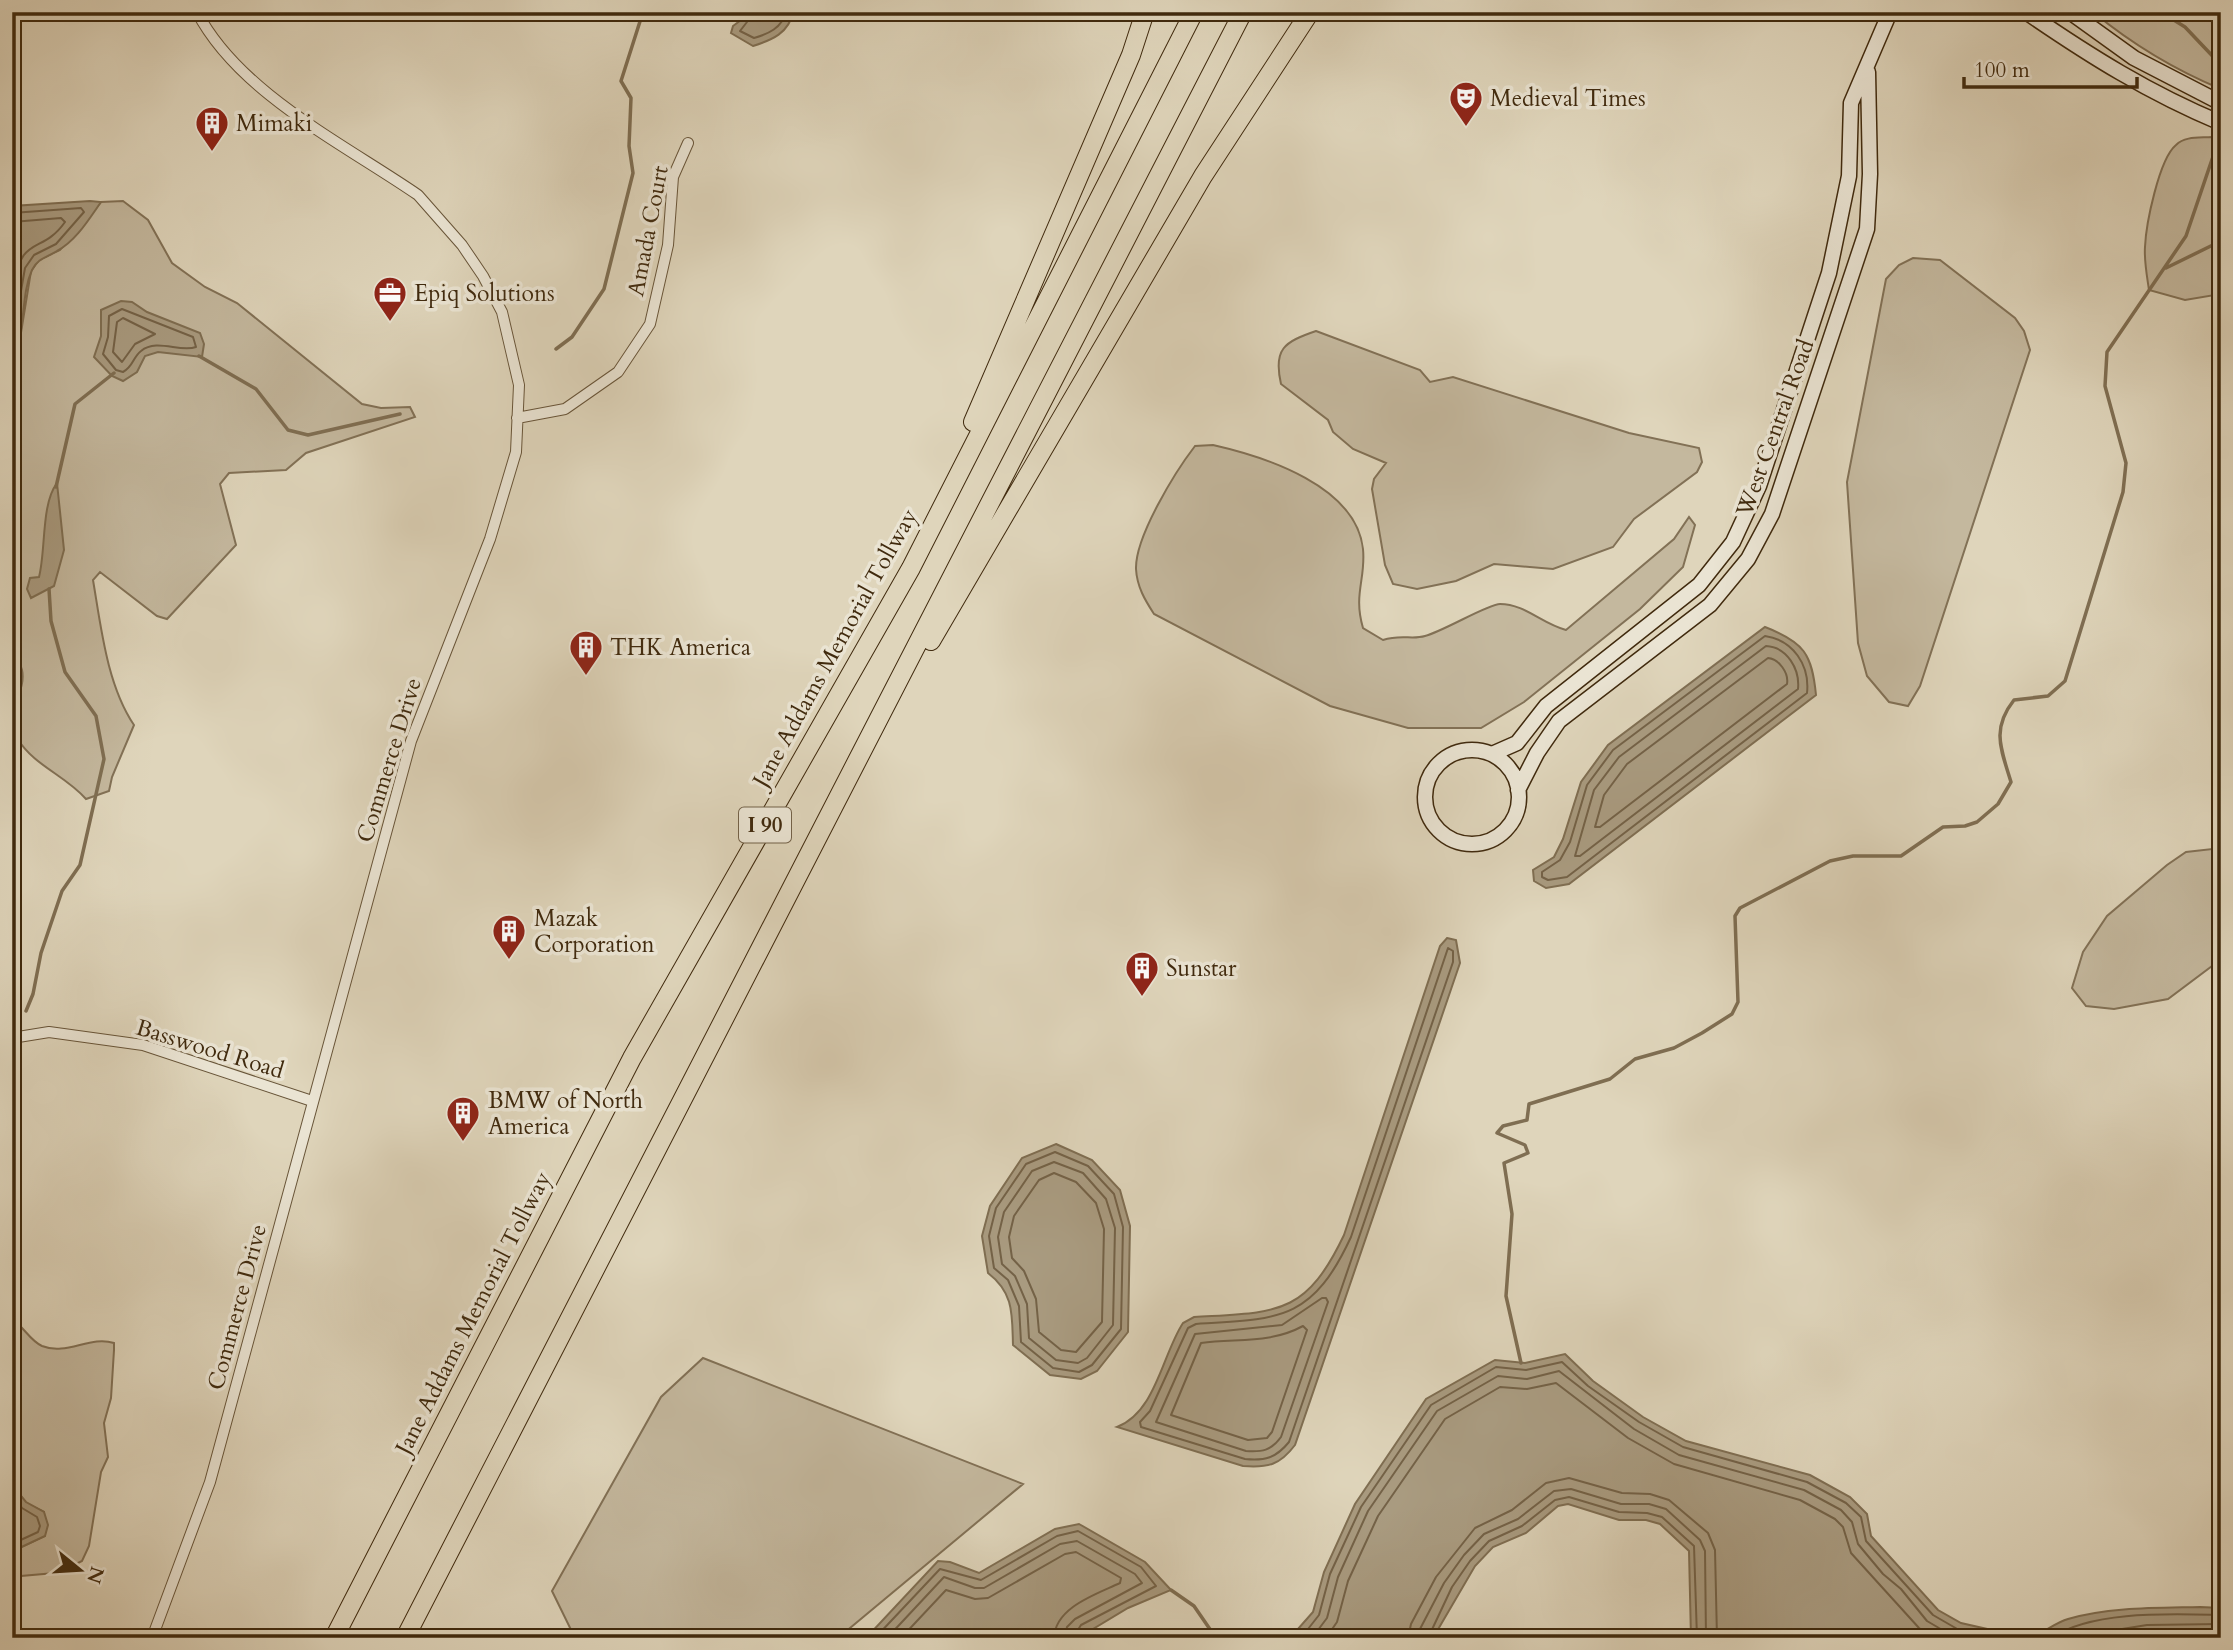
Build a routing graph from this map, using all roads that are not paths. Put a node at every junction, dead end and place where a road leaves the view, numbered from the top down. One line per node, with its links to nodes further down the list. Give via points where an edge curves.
1 (197, 12): 15 (street, Commerce Drive, via 210,37 253,84 415,192 441,218 483,276 502,312 519,385)
2 (1145, 12): 19 (highway, via 1131,55)
3 (1194, 12): 19 (highway, Jane Addams Memorial Tollway / I 90)
4 (1243, 12): 23 (highway, I 90)
5 (1310, 12): 23 (highway, via 1203,176)
6 (1890, 12): 9 (street, West Central Road)
7 (2026, 12): 11 (street, via 2120,75)
8 (2070, 12): 10 (street, via 2134,58)
9 (1868, 67): 13 (street, West Central Road, via 1851,103 1849,176); 14 (street, West Central Road, via 1867,229)
10 (2221, 103)
11 (2221, 123)
12 (688, 143): 15 (street, Amada Court, via 673,177 668,245 650,324 618,372 565,409)
13 (1829, 273): 14 (street); 16 (street, West Central Road)
14 (1851, 279): 17 (street, West Central Road)
15 (517, 418): 25 (street, Commerce Drive, via 516,452 490,539 411,741)
16 (1780, 422): 17 (street); 18 (street, West Central Road, via 1759,485)
17 (1800, 430): 20 (street, West Central Road, via 1772,514)
18 (1724, 554): 20 (street); 21 (street, West Central Road, via 1678,603 1546,706 1517,743)
19 (911, 568): 27 (highway, Jane Addams Memorial Tollway / I 90, via 632,1058)
20 (1740, 569): 22 (street, West Central Road, via 1710,605 1674,636 1559,722)
21 (1492, 754): 22 (street, via 1513,775); 22 (street, via 1458,752 1432,772 1425,793 1434,824 1465,844 1490,840 1501,834 1515,814)
22 (1518, 790)
23 (827, 819): 28 (highway, I 90)
24 (12, 1038): 25 (street, Basswood Road, via 49,1032 143,1045)
25 (312, 1101): 26 (street, Commerce Drive, via 210,1482)
26 (152, 1638)
27 (334, 1638)
28 (408, 1638)

